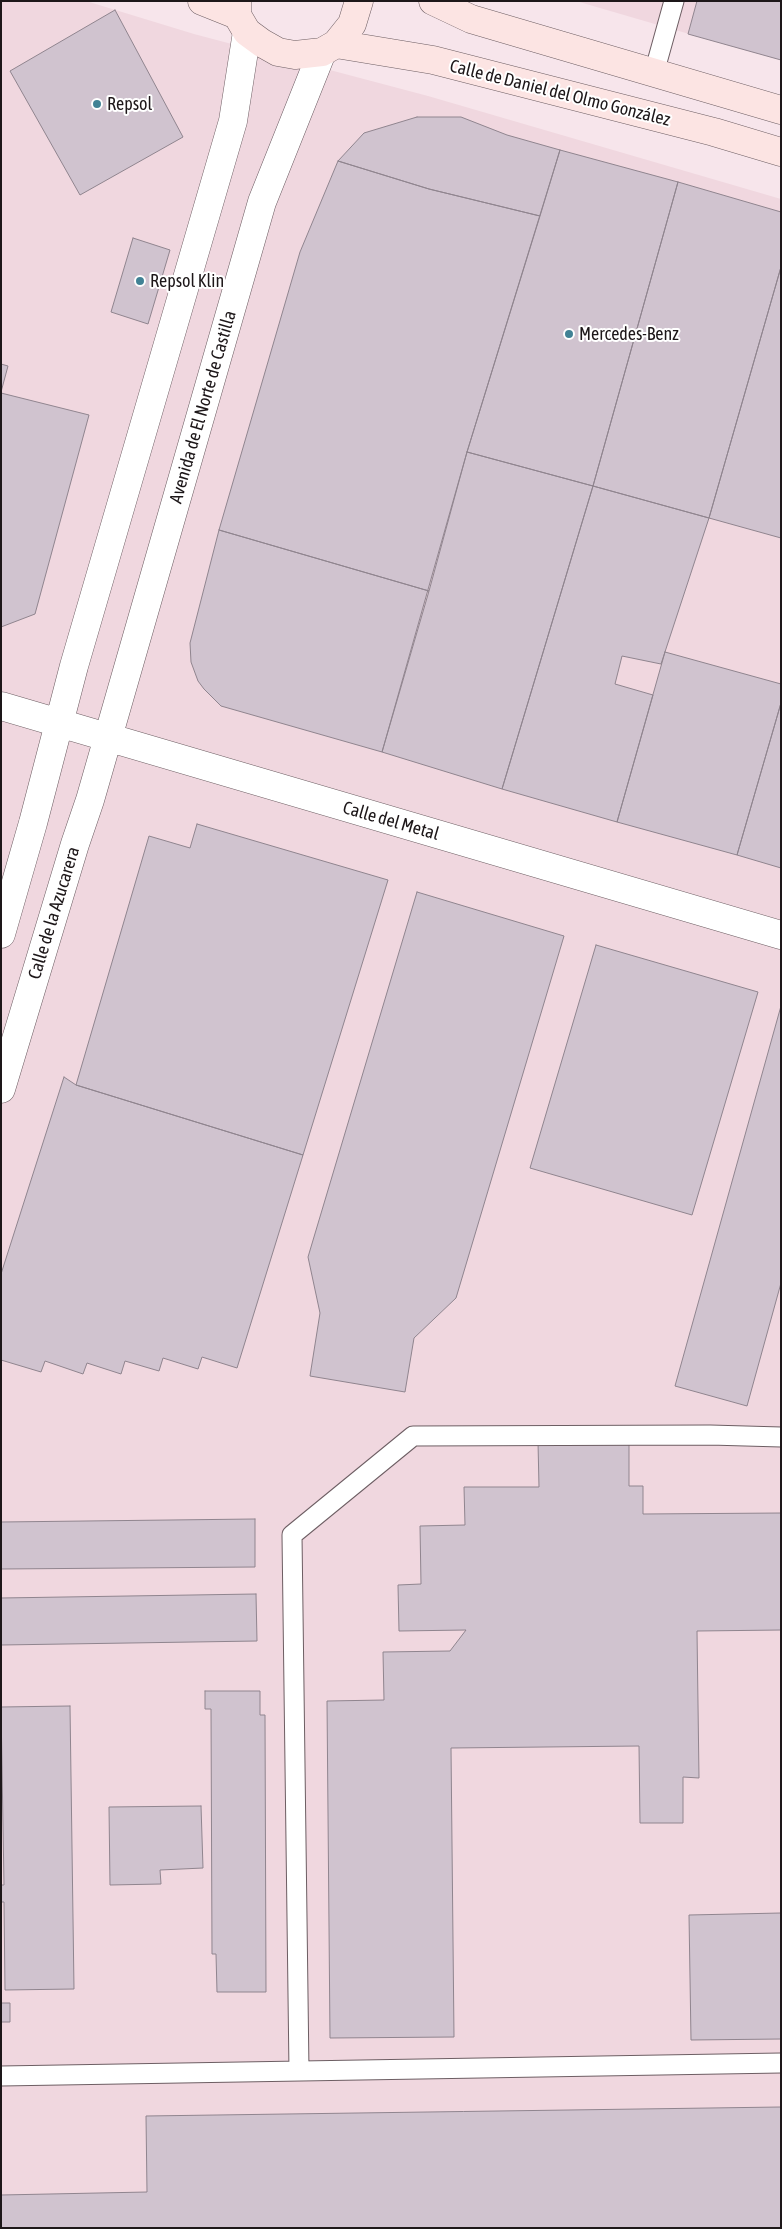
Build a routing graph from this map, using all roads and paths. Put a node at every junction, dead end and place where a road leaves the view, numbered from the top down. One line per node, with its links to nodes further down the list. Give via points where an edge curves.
1 (202, 1): 5 (main road, Calle de Daniel del Olmo González)
2 (359, 1): 6 (main road, via 352,24)
3 (432, 1): 7 (main road, via 471,19)
4 (674, 1): 7 (lane)
5 (240, 16): 6 (main road, Calle de Daniel del Olmo González, via 262,44 278,52 295,55); 11 (street, via 233,121)
6 (329, 48): 9 (main road, Calle de Daniel del Olmo González, via 433,60); 12 (street, Avenida de El Norte de Castilla, via 262,202)
7 (654, 73): 8 (main road)
8 (781, 110)
9 (781, 152)
10 (1, 706): 11 (street, Calle del Metal)
11 (59, 724): 12 (street, Calle del Metal); 13 (street)
12 (108, 738): 14 (street, Calle del Metal); 15 (street, Calle de la Azucarera)
13 (1, 934)
14 (781, 935)
15 (1, 1089)
16 (781, 1437): 18 (lane, via 413,1436 292,1535)
17 (781, 2063): 18 (lane)
18 (299, 2071): 19 (lane)
19 (1, 2076)

